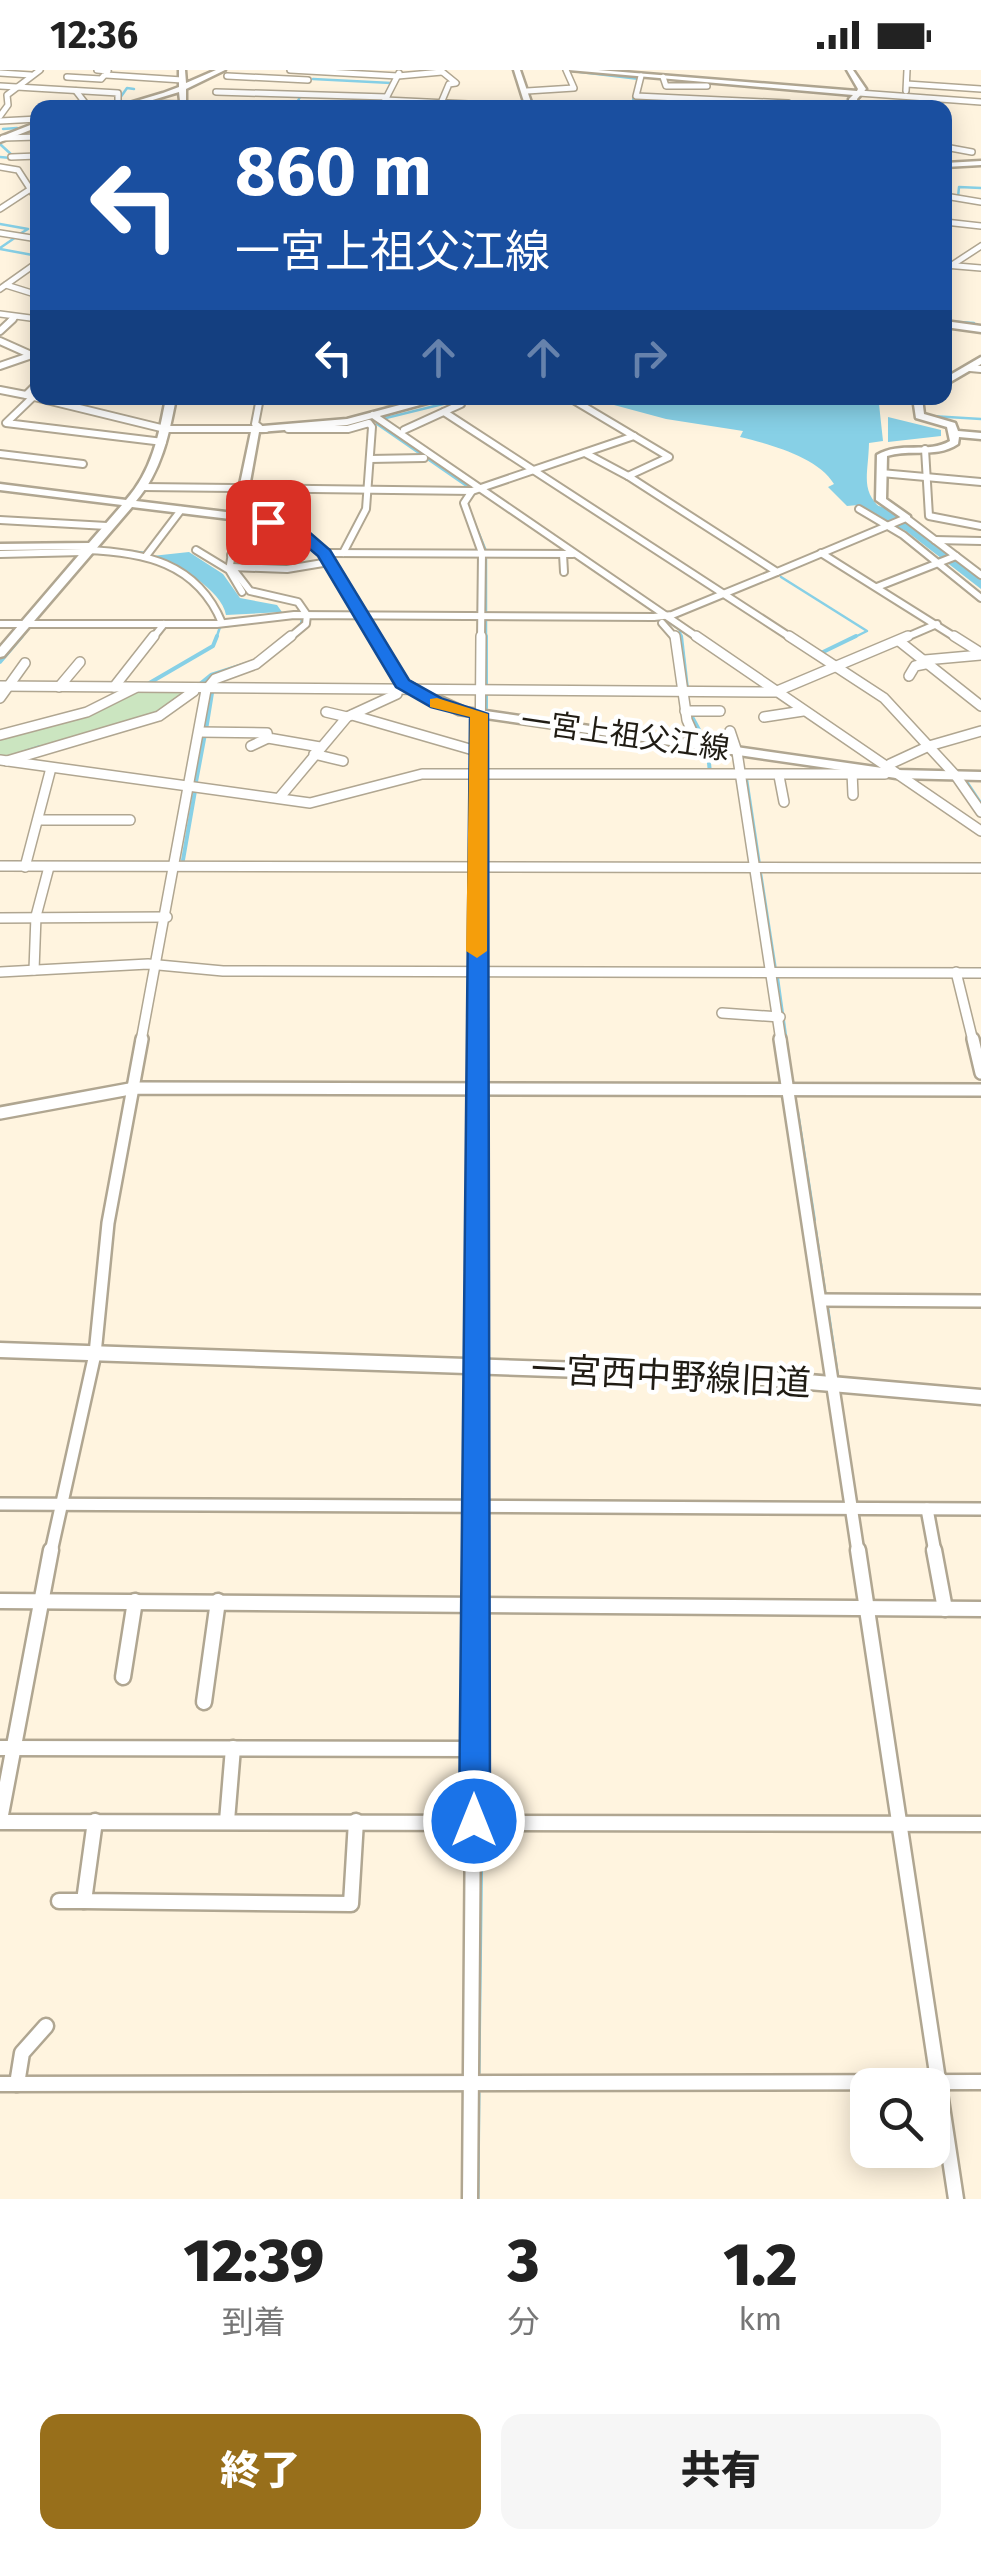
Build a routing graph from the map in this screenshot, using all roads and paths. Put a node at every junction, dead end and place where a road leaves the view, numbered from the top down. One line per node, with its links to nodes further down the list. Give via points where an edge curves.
1 (40, 70): 15 (street)
2 (76, 70): 17 (street)
3 (97, 70): 13 (street)
4 (290, 70): 9 (street)
5 (517, 70): 30 (street)
6 (569, 70): 16 (street); 30 (street, via 574,88)
7 (850, 70): 32 (street)
8 (907, 70): 23 (street)
9 (314, 71): 12 (street); 20 (street)
10 (441, 71): 12 (street); 43 (street, via 456,83)
11 (1, 72): 15 (street)
12 (399, 73): 36 (street)
13 (106, 74): 17 (street); 18 (street)
14 (220, 74): 18 (street); 20 (street); 31 (street)
15 (32, 76): 19 (street)
16 (641, 76): 21 (street); 37 (street, via 636,96)
17 (67, 77): 22 (street)
18 (182, 79): 40 (street)
19 (26, 80): 22 (street); 26 (street)
20 (308, 80): 34 (street)
21 (707, 83): 25 (street); 37 (street)
22 (59, 84): 28 (street)
23 (907, 84): 27 (street); 35 (street)
24 (0, 86): 26 (street)
25 (773, 86): 32 (street); 46 (street)
26 (17, 87): 28 (street); 52 (street)
27 (981, 89)
28 (53, 90): 29 (street)
29 (76, 91): 38 (street); 39 (street, via 118,93)
30 (528, 91): 44 (street)
31 (216, 92): 34 (street); 41 (street)
32 (859, 93): 33 (street); 47 (street)
33 (870, 94): 35 (street); 48 (street)
34 (298, 96): 36 (street)
35 (906, 97): 49 (street)
36 (386, 99): 42 (street)
37 (704, 99): 45 (street)
38 (83, 100)
39 (118, 100)
40 (143, 100)
41 (210, 100)
42 (400, 100)
43 (441, 100)
44 (529, 100)
45 (718, 100)
46 (786, 100)
47 (852, 100)
48 (876, 100)
49 (951, 100)
50 (952, 100): 51 (street)
51 (981, 102)
52 (0, 118): 53 (street)
53 (30, 121)
54 (30, 125): 55 (street)
55 (2, 136): 56 (street)
56 (30, 137)
57 (952, 148): 59 (street)
58 (981, 148): 59 (street)
59 (972, 152): 64 (street)
60 (30, 156): 61 (street)
61 (11, 157)
62 (981, 163): 64 (street)
63 (952, 164): 64 (street)
64 (970, 164)
65 (0, 167): 66 (street, via 18,170)
66 (29, 190): 69 (street)
67 (952, 199): 68 (street)
68 (981, 202)
69 (0, 209)
70 (952, 223): 71 (street)
71 (981, 226)
72 (0, 233): 73 (street)
73 (30, 239)
74 (981, 246): 75 (street)
75 (952, 263)
76 (952, 265): 78 (street)
77 (30, 268): 79 (street)
78 (981, 268)
79 (3, 287): 80 (street)
80 (30, 293)
81 (0, 314): 82 (street)
82 (16, 317): 83 (street); 86 (street)
83 (30, 319)
84 (952, 324): 85 (street)
85 (978, 326)
86 (0, 332)
87 (0, 341): 88 (street)
88 (30, 353)
89 (30, 357): 91 (street)
90 (981, 360): 92 (street)
91 (0, 366)
92 (976, 369): 93 (street)
93 (952, 379)
94 (0, 390): 95 (street)
95 (29, 396): 112 (street, via 6,423)
96 (62, 405): 103 (street)
97 (170, 405): 107 (street)
98 (259, 405): 106 (street)
99 (407, 405): 105 (street)
100 (459, 405): 104 (street)
101 (582, 405): 110 (street)
102 (918, 405): 109 (street, via 920,416 948,423)
103 (66, 406): 107 (street)
104 (444, 412): 108 (street); 119 (street)
105 (373, 415): 106 (street); 128 (street)
106 (257, 428): 107 (street); 116 (street, via 348,429 369,423); 127 (street)
107 (165, 429): 112 (street)
108 (404, 430)
109 (955, 434): 111 (street); 113 (street, via 952,446)
110 (634, 436): 114 (street); 121 (street, via 669,457)
111 (981, 436)
112 (163, 442): 125 (street)
113 (925, 449): 120 (street, via 884,453); 122 (street)
114 (585, 453): 119 (street); 121 (street)
115 (0, 454): 118 (street)
116 (370, 458): 117 (street); 126 (street)
117 (424, 458)
118 (83, 464)
119 (534, 469): 128 (street); 163 (street)
120 (880, 473): 122 (street); 133 (street, via 882,502)
121 (628, 476): 160 (street)
122 (928, 477): 123 (street); 138 (street, via 929,516)
123 (981, 482)
124 (0, 487): 129 (street, 一宮上祖父江線)
125 (143, 487): 127 (street); 129 (street)
126 (368, 487): 127 (street); 128 (street); 147 (street, via 366,508)
127 (243, 488): 132 (street)
128 (475, 490): 148 (street, via 464,504); 152 (street)
129 (127, 503): 130 (street, 一宮上祖父江線); 136 (street)
130 (181, 510): 132 (street, 一宮上祖父江線); 154 (street)
131 (859, 510): 137 (street)
132 (238, 517): 135 (street, 一宮上祖父江線); 153 (street)
133 (903, 519): 137 (street); 140 (street)
134 (0, 520): 136 (street)
135 (268, 522): 139 (street, 一宮上祖父江線); 141 (street, via 257,539)
136 (107, 526): 144 (street)
137 (886, 526): 149 (street); 157 (street)
138 (981, 526)
139 (301, 534): 143 (street); 150 (street, 一宮上祖父江線)
140 (934, 540): 142 (street); 155 (street)
141 (270, 541): 143 (street); 153 (street, via 256,555)
142 (981, 541)
143 (288, 548): 150 (street)
144 (86, 549): 146 (street); 154 (street); 172 (street)
145 (196, 550): 158 (street)
146 (0, 551)
147 (343, 553): 148 (street); 150 (street)
148 (482, 553): 151 (street); 168 (street)
149 (821, 553): 160 (street); 162 (street)
150 (324, 554): 158 (street, via 287,568); 167 (street, 一宮上祖父江線)
151 (562, 554): 152 (street); 159 (street)
152 (578, 554): 169 (street)
153 (232, 555): 158 (street)
154 (146, 556): 170 (street, via 203,592)
155 (955, 558): 156 (street); 157 (street); 161 (street)
156 (981, 561)
157 (937, 562): 162 (street); 164 (street)
158 (229, 567): 165 (street, via 246,596 284,604); 166 (street, via 250,590 298,602)
159 (564, 572)
160 (777, 572): 163 (street)
161 (981, 575)
162 (877, 587): 174 (street)
163 (724, 594): 169 (street); 181 (street)
164 (981, 598)
165 (294, 615): 166 (street); 170 (street)
166 (307, 615): 167 (street); 188 (street, via 287,643)
167 (361, 615): 168 (street); 189 (street, 一宮上祖父江線)
168 (482, 616): 169 (street); 190 (street)
169 (659, 616): 191 (street, via 675,632); 192 (street)
170 (222, 623): 173 (street)
171 (0, 624): 172 (street)
172 (26, 624): 173 (street); 176 (street)
173 (164, 624): 185 (street)
174 (937, 624): 175 (street); 177 (street)
175 (898, 641): 179 (street); 181 (street)
176 (0, 654)
177 (981, 654): 179 (street, via 964,660 946,654)
178 (80, 662): 184 (street)
179 (928, 662): 182 (street); 194 (street)
180 (25, 663): 183 (street)
181 (837, 668): 192 (street); 208 (street, via 884,698)
182 (909, 676)
183 (3, 686): 184 (street); 193 (street)
184 (59, 687): 185 (street)
185 (114, 687): 186 (street)
186 (136, 687): 187 (street); 205 (street, via 94,711)
187 (195, 690): 188 (street); 213 (street, via 159,716)
188 (206, 690): 189 (street); 204 (street)
189 (408, 691): 190 (street); 199 (street, 一宮上祖父江線); 200 (street)
190 (480, 691): 191 (street); 199 (street)
191 (683, 692): 192 (street); 195 (street)
192 (775, 692): 196 (street)
193 (0, 698)
194 (981, 706)
195 (685, 711): 198 (street); 209 (street)
196 (803, 711): 201 (street); 216 (street)
197 (326, 712): 200 (street)
198 (720, 712)
199 (480, 714): 209 (street, 一宮上祖父江線); 211 (street)
200 (349, 716): 210 (street); 211 (street)
201 (764, 716)
202 (730, 731): 212 (street)
203 (981, 731): 208 (street)
204 (199, 732): 206 (street, via 268,732); 223 (street)
205 (0, 736)
206 (268, 738): 207 (street); 210 (street)
207 (251, 746)
208 (929, 746): 216 (street); 221 (street)
209 (699, 747): 212 (street, 一宮上祖父江線)
210 (317, 751): 214 (street); 225 (street)
211 (480, 752): 218 (street)
212 (737, 752): 217 (street, 一宮上祖父江線); 219 (street)
213 (4, 760): 215 (street)
214 (343, 761)
215 (52, 768): 223 (street); 228 (street)
216 (893, 769): 217 (street, 一宮上祖父江線); 221 (street, 一宮上祖父江線); 230 (street)
217 (852, 772): 220 (street); 224 (street)
218 (480, 775): 219 (street); 225 (street, via 410,775 317,802); 235 (street)
219 (740, 776): 220 (street); 237 (street)
220 (779, 776): 226 (street)
221 (956, 776): 222 (street, 一宮上祖父江線); 227 (street)
222 (981, 776)
223 (189, 784): 225 (street); 234 (street)
224 (853, 795)
225 (280, 797)
226 (784, 802)
227 (981, 812)
228 (38, 820): 229 (street); 232 (street)
229 (130, 820)
230 (981, 831)
231 (0, 866): 232 (street)
232 (25, 866): 233 (street)
233 (49, 867): 234 (street); 238 (street)
234 (177, 867): 235 (street); 239 (street)
235 (478, 868): 237 (street); 244 (street)
236 (981, 868): 237 (street)
237 (754, 869): 245 (street)
238 (36, 916): 239 (street); 240 (street); 242 (street)
239 (167, 917): 241 (street)
240 (0, 918)
241 (158, 965): 242 (street); 244 (street); 251 (street)
242 (34, 970): 243 (street)
243 (0, 972)
244 (476, 972): 245 (street); 252 (street)
245 (773, 972): 246 (street); 249 (street)
246 (956, 972): 247 (street); 250 (street)
247 (981, 972)
248 (722, 1013): 249 (street)
249 (780, 1017): 253 (street)
250 (981, 1073)
251 (135, 1088): 252 (street); 255 (street); 259 (street, via 108,1223)
252 (476, 1089): 253 (street); 260 (street)
253 (790, 1090): 254 (street); 256 (street)
254 (981, 1090)
255 (0, 1114)
256 (821, 1300): 257 (street); 261 (street)
257 (981, 1301)
258 (0, 1350): 259 (street, 一宮西中野線旧道)
259 (96, 1354): 260 (street, 一宮西中野線旧道); 264 (street)
260 (476, 1368): 261 (street, 一宮西中野線旧道); 265 (street)
261 (834, 1384): 262 (street, 一宮西中野線旧道); 266 (street)
262 (981, 1397)
263 (0, 1504): 264 (street)
264 (60, 1504): 265 (street); 269 (street)
265 (476, 1504): 266 (street); 273 (street)
266 (849, 1508): 267 (street); 274 (street)
267 (927, 1509): 268 (street); 275 (street)
268 (981, 1509)
269 (42, 1600): 270 (street); 271 (street); 279 (street)
270 (0, 1601)
271 (136, 1601): 272 (street); 277 (street)
272 (218, 1601): 273 (street); 278 (street)
273 (476, 1602): 274 (street); 281 (street)
274 (865, 1606): 275 (street); 287 (street)
275 (944, 1609): 276 (street)
276 (981, 1609)
277 (123, 1677)
278 (204, 1702)
279 (6, 1748): 280 (street); 282 (street)
280 (233, 1748): 281 (street); 284 (street)
281 (474, 1749): 286 (street)
282 (0, 1821): 283 (street)
283 (96, 1821): 284 (street); 290 (street)
284 (227, 1821): 285 (street)
285 (356, 1821): 286 (street); 290 (street, via 358,1903)
286 (474, 1821): 287 (street); 297 (street)
287 (900, 1824): 288 (street); 292 (street)
288 (981, 1824)
289 (59, 1901): 290 (street)
290 (84, 1901)
291 (46, 2026): 296 (street)
292 (936, 2068)
293 (850, 2082): 297 (street)
294 (950, 2082): 295 (street)
295 (981, 2082)
296 (8, 2084): 297 (street)
297 (472, 2084): 299 (street)
298 (950, 2160): 300 (street)
299 (470, 2199)
300 (956, 2199)

